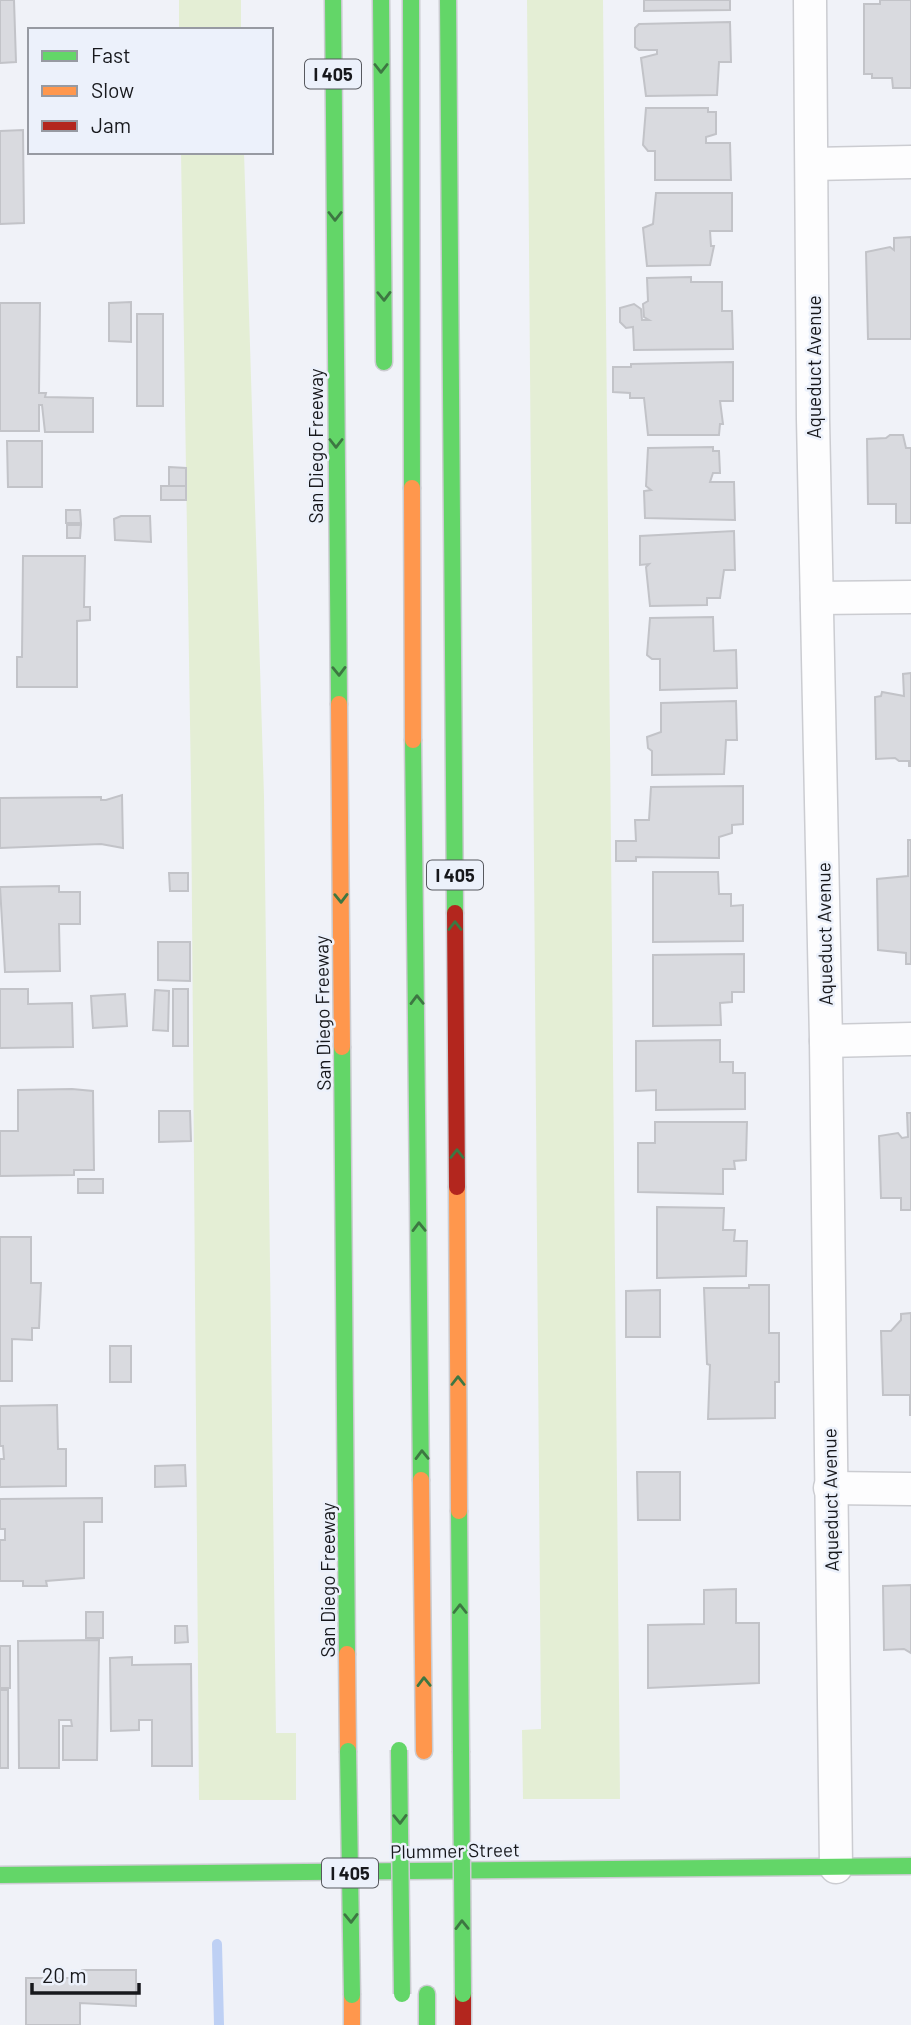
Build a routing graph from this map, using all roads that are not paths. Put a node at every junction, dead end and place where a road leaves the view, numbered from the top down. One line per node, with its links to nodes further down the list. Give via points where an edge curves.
1 (333, 0): 24 (main road, San Diego Freeway / I 405, one-way to 24, bridge)
2 (381, 0): 8 (main road, one-way to 8)
3 (411, 0): 16 (main road, one-way to 3)
4 (448, 0): 26 (main road, I 405, one-way to 4, bridge)
5 (810, 0): 7 (street, Aqueduct Avenue)
6 (911, 162): 7 (street)
7 (812, 164): 10 (street, Aqueduct Avenue)
8 (385, 385)
9 (911, 597): 10 (street)
10 (817, 598): 12 (street, Aqueduct Avenue)
11 (911, 1039): 12 (street)
12 (826, 1041): 13 (street, Aqueduct Avenue)
13 (830, 1489): 14 (street); 19 (street, Aqueduct Avenue)
14 (911, 1489)
15 (399, 1744): 23 (main road, one-way to 23, bridge)
16 (424, 1757)
17 (425, 1859): 21 (main road)
18 (911, 1866): 19 (main road, Plummer Street)
19 (836, 1867): 20 (main road, Plummer Street)
20 (0, 1875)
21 (426, 1886)
22 (427, 1987): 25 (main road)
23 (402, 2015)
24 (352, 2025)
25 (427, 2025)
26 (463, 2025)

